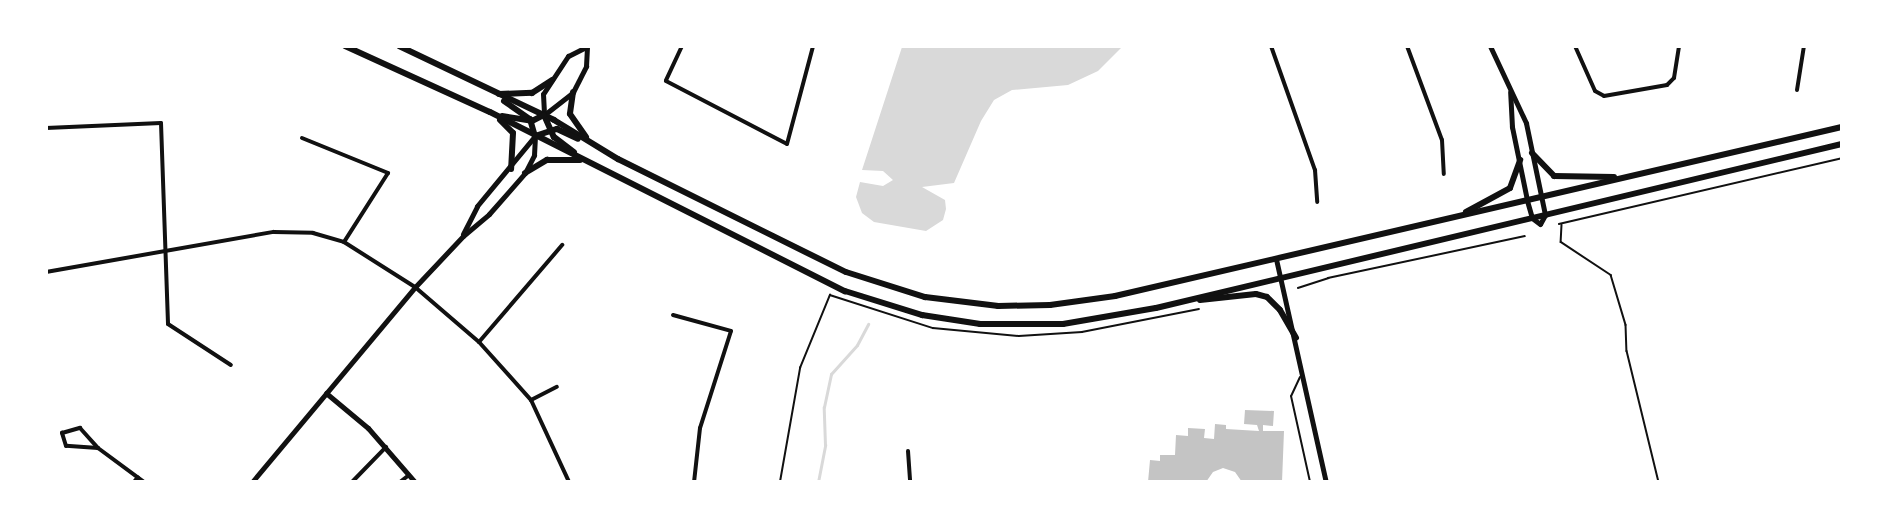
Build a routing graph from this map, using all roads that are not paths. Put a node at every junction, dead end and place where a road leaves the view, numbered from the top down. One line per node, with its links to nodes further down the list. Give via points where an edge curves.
1 (345, 46): 17 (main road)
2 (399, 46): 16 (main road)
3 (682, 46): 4 (street, via 666,81 787,144)
4 (813, 46)
5 (1271, 46): 36 (street, via 1315,170)
6 (1407, 46): 32 (street, via 1442,140)
7 (1490, 46): 15 (street)
8 (1575, 46): 9 (street, via 1595,91 1604,96 1667,85 1674,78)
9 (1679, 46)
10 (1804, 46): 13 (street)
11 (586, 47): 12 (street, via 568,56); 14 (street, via 586,66)
12 (552, 80): 16 (main road, via 532,93); 18 (street, via 543,94)
13 (1797, 90)
14 (573, 92): 18 (street); 25 (main road, via 570,114)
15 (1510, 92): 27 (street, via 1526,123); 28 (street, via 1512,127)
16 (494, 94): 18 (main road); 19 (main road)
17 (490, 112): 19 (main road); 23 (main road); 30 (main road, via 513,133)
18 (544, 116): 19 (main road); 22 (main road); 25 (main road)
19 (532, 121): 23 (main road)
20 (1842, 127): 33 (main road)
21 (46, 128): 43 (street, via 161,123)
22 (550, 130): 23 (main road); 25 (main road); 29 (main road)
23 (536, 136): 29 (main road); 30 (street); 31 (street, via 534,155)
24 (302, 138): 41 (street, via 388,173)
25 (593, 144): 44 (main road, via 846,272 893,289 947,300 1025,307 1078,303)
26 (1842, 144): 37 (main road)
27 (1532, 153): 33 (main road, via 1554,176); 34 (street)
28 (1520, 160): 35 (street); 38 (main road, via 1510,188)
29 (587, 161): 31 (main road, via 548,160); 48 (main road, via 817,278 922,315 980,324 1032,325 1094,319)
30 (511, 169): 40 (street, via 477,206)
31 (525, 173): 40 (street, via 489,214)
32 (1444, 174)
33 (1623, 178): 34 (main road)
34 (1542, 197): 35 (main road); 37 (street)
35 (1527, 200): 38 (main road); 39 (street)
36 (1317, 202)
37 (1545, 215): 39 (main road)
38 (1459, 216): 44 (main road)
39 (1532, 218): 46 (main road)
40 (463, 236): 47 (street)
41 (344, 242): 43 (street, via 313,233 274,232); 47 (street)
42 (562, 245): 51 (street)
43 (166, 254): 45 (street); 52 (street, via 168,324)
44 (1276, 259): 46 (street)
45 (46, 272)
46 (1281, 277): 48 (main road); 50 (street)
47 (415, 287): 51 (street); 55 (street)
48 (1179, 303): 50 (main road, via 1256,294 1267,297 1280,310)
49 (673, 315): 69 (street, via 731,331 700,428)
50 (1296, 338): 53 (street)
51 (479, 342): 56 (street)
52 (231, 365)
53 (1303, 372): 71 (lane, via 1292,396); 72 (street)
54 (557, 387): 56 (street)
55 (326, 393): 57 (street); 64 (street)
56 (531, 400): 68 (street)
57 (386, 447): 60 (street); 65 (street)
58 (98, 448): 58 (street, via 81,428 62,433 66,446); 61 (street)
59 (908, 451): 70 (street)
60 (410, 474): 66 (street); 67 (street)
61 (138, 477): 62 (street); 63 (street)
62 (134, 482)
63 (144, 482)
64 (252, 482)
65 (352, 482)
66 (400, 482)
67 (415, 482)
68 (569, 482)
69 (694, 482)
70 (910, 482)
71 (1310, 482)
72 (1326, 482)

